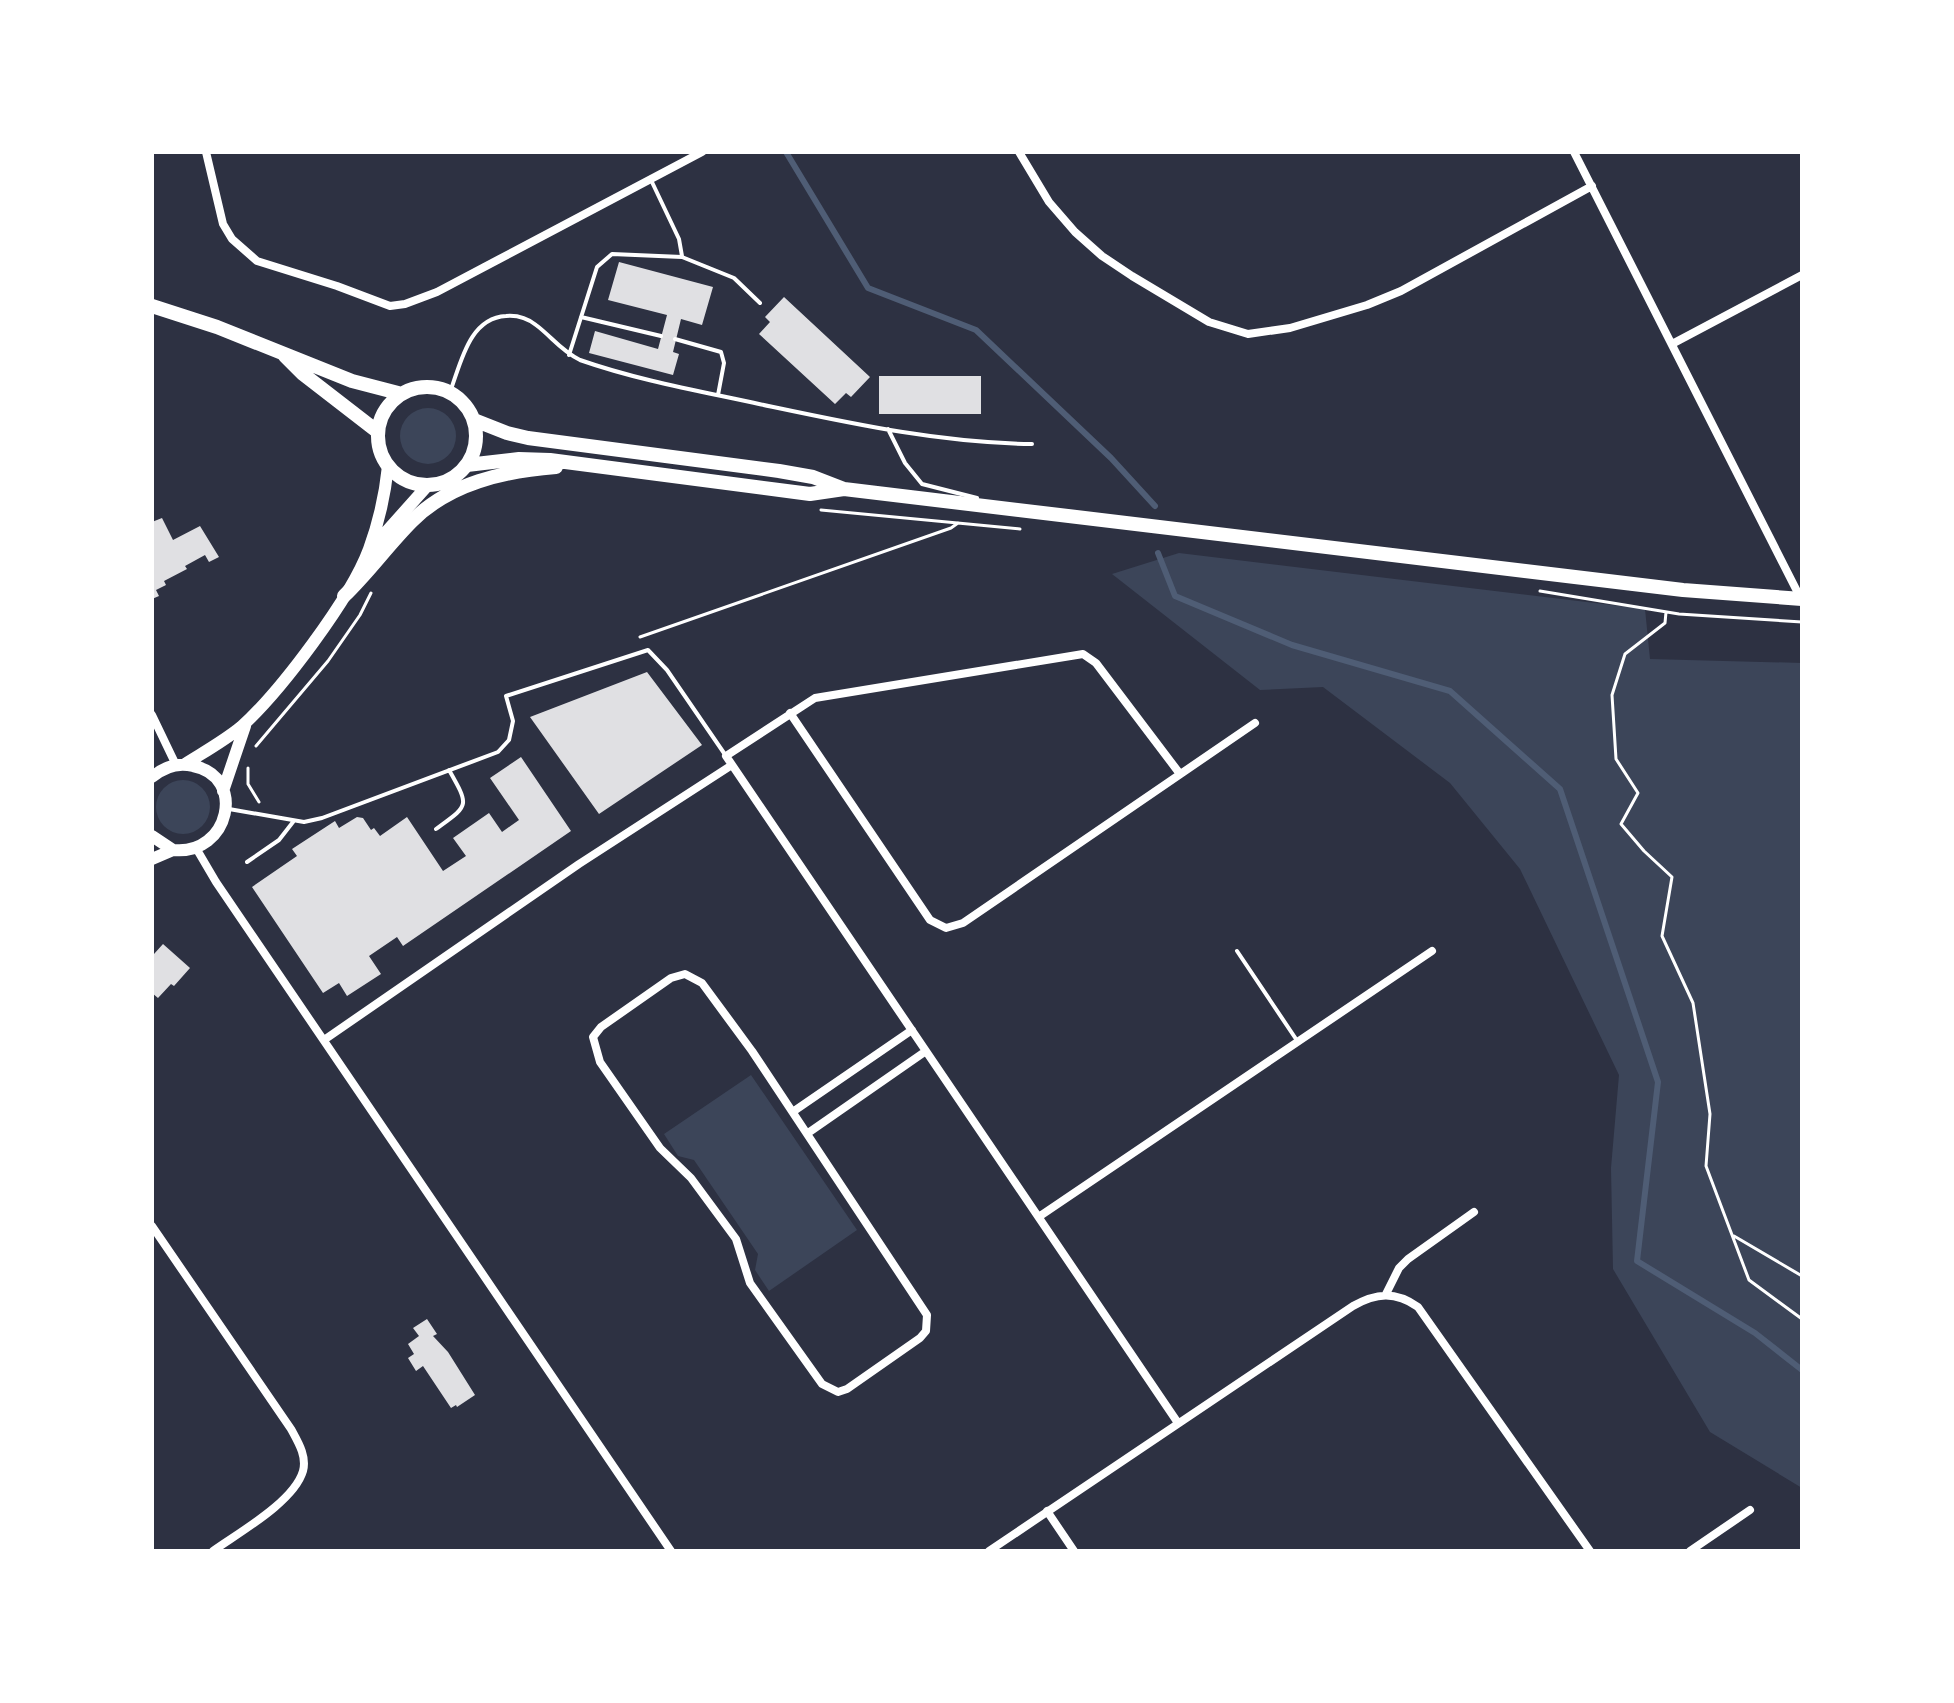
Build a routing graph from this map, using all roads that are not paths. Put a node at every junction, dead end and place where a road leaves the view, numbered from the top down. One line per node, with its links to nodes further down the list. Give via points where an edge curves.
1 (206, 152): 5 (street, via 223,224 245,253 390,306 437,292)
2 (702, 152): 5 (street)
3 (1019, 152): 6 (street, via 1049,202 1102,256 1209,322 1248,334 1290,328 1401,291)
4 (1574, 152): 6 (street)
5 (650, 178): 7 (lane)
6 (1592, 186): 14 (street)
7 (682, 257): 9 (lane, via 734,278); 11 (lane, via 619,252 608,256 597,267)
8 (1802, 275): 14 (street)
9 (760, 303)
10 (152, 306): 16 (highway)
11 (581, 317): 12 (lane); 15 (lane)
12 (661, 336)
13 (675, 339): 19 (lane, via 721,352)
14 (1672, 344): 32 (street)
15 (569, 355): 17 (lane, via 529,320 512,315 494,318 471,337); 19 (lane)
16 (285, 356): 18 (highway); 22 (highway)
17 (450, 392): 18 (highway, via 425,386); 20 (highway, via 468,406)
18 (402, 394): 22 (highway, via 387,407)
19 (718, 395): 21 (lane)
20 (474, 420): 24 (highway, via 475,448); 28 (highway, via 528,438 779,471)
21 (888, 429): 23 (lane, via 946,440); 29 (lane, via 922,484)
22 (378, 432): 26 (highway)
23 (1032, 444)
24 (467, 465): 25 (highway, via 529,459); 27 (highway, via 450,479)
25 (600, 465): 28 (highway, via 810,494); 31 (highway, via 504,473 456,491 413,519)
26 (388, 466): 27 (highway, via 406,480); 30 (main road)
27 (428, 485): 30 (main road)
28 (844, 489): 29 (highway)
29 (1022, 510): 32 (highway, via 1683,590)
30 (368, 552): 31 (main road)
31 (344, 596): 35 (main road)
32 (1802, 599)
33 (790, 713): 37 (street); 41 (street, via 820,696 1083,654 1096,663); 41 (street, via 930,920 946,928 963,923)
34 (152, 715): 38 (street)
35 (247, 721): 38 (main road); 43 (main road)
36 (1255, 723): 41 (street)
37 (726, 756): 39 (street); 40 (lane, via 648,650 506,696 513,721 509,740 498,752)
38 (180, 764): 42 (main road); 43 (main road, via 209,772)
39 (732, 765): 54 (street); 55 (street)
40 (449, 770): 45 (lane, via 322,818); 46 (lane, via 464,804)
41 (1180, 774)
42 (152, 777)
43 (223, 791): 44 (main road)
44 (226, 809): 45 (lane); 48 (main road, via 215,836)
45 (293, 822): 51 (lane, via 279,840)
46 (436, 829)
47 (152, 836): 49 (main road)
48 (196, 848): 49 (main road); 55 (street)
49 (173, 850): 50 (main road)
50 (152, 859)
51 (247, 862)
52 (1237, 951): 56 (lane)
53 (1432, 951): 56 (street)
54 (912, 1030): 57 (street); 58 (street)
55 (324, 1040): 68 (street)
56 (1298, 1042): 61 (street)
57 (926, 1051): 59 (street); 61 (street)
58 (794, 1111): 59 (street); 59 (street, via 692,975 671,978 593,1037 600,1062 660,1148 691,1178 736,1239 750,1283 822,1384 838,1392 920,1338 927,1315)
59 (808, 1133)
60 (1474, 1212): 63 (street, via 1408,1259)
61 (1040, 1216): 64 (street)
62 (152, 1226): 67 (street, via 304,1454 303,1472 286,1497)
63 (1386, 1294): 64 (street, via 1353,1306); 71 (street, via 1418,1307)
64 (1178, 1423): 66 (street)
65 (1750, 1510): 72 (street)
66 (1047, 1511): 69 (street); 70 (street)
67 (213, 1551)
68 (671, 1551)
69 (989, 1551)
70 (1074, 1551)
71 (1590, 1551)
72 (1690, 1551)

